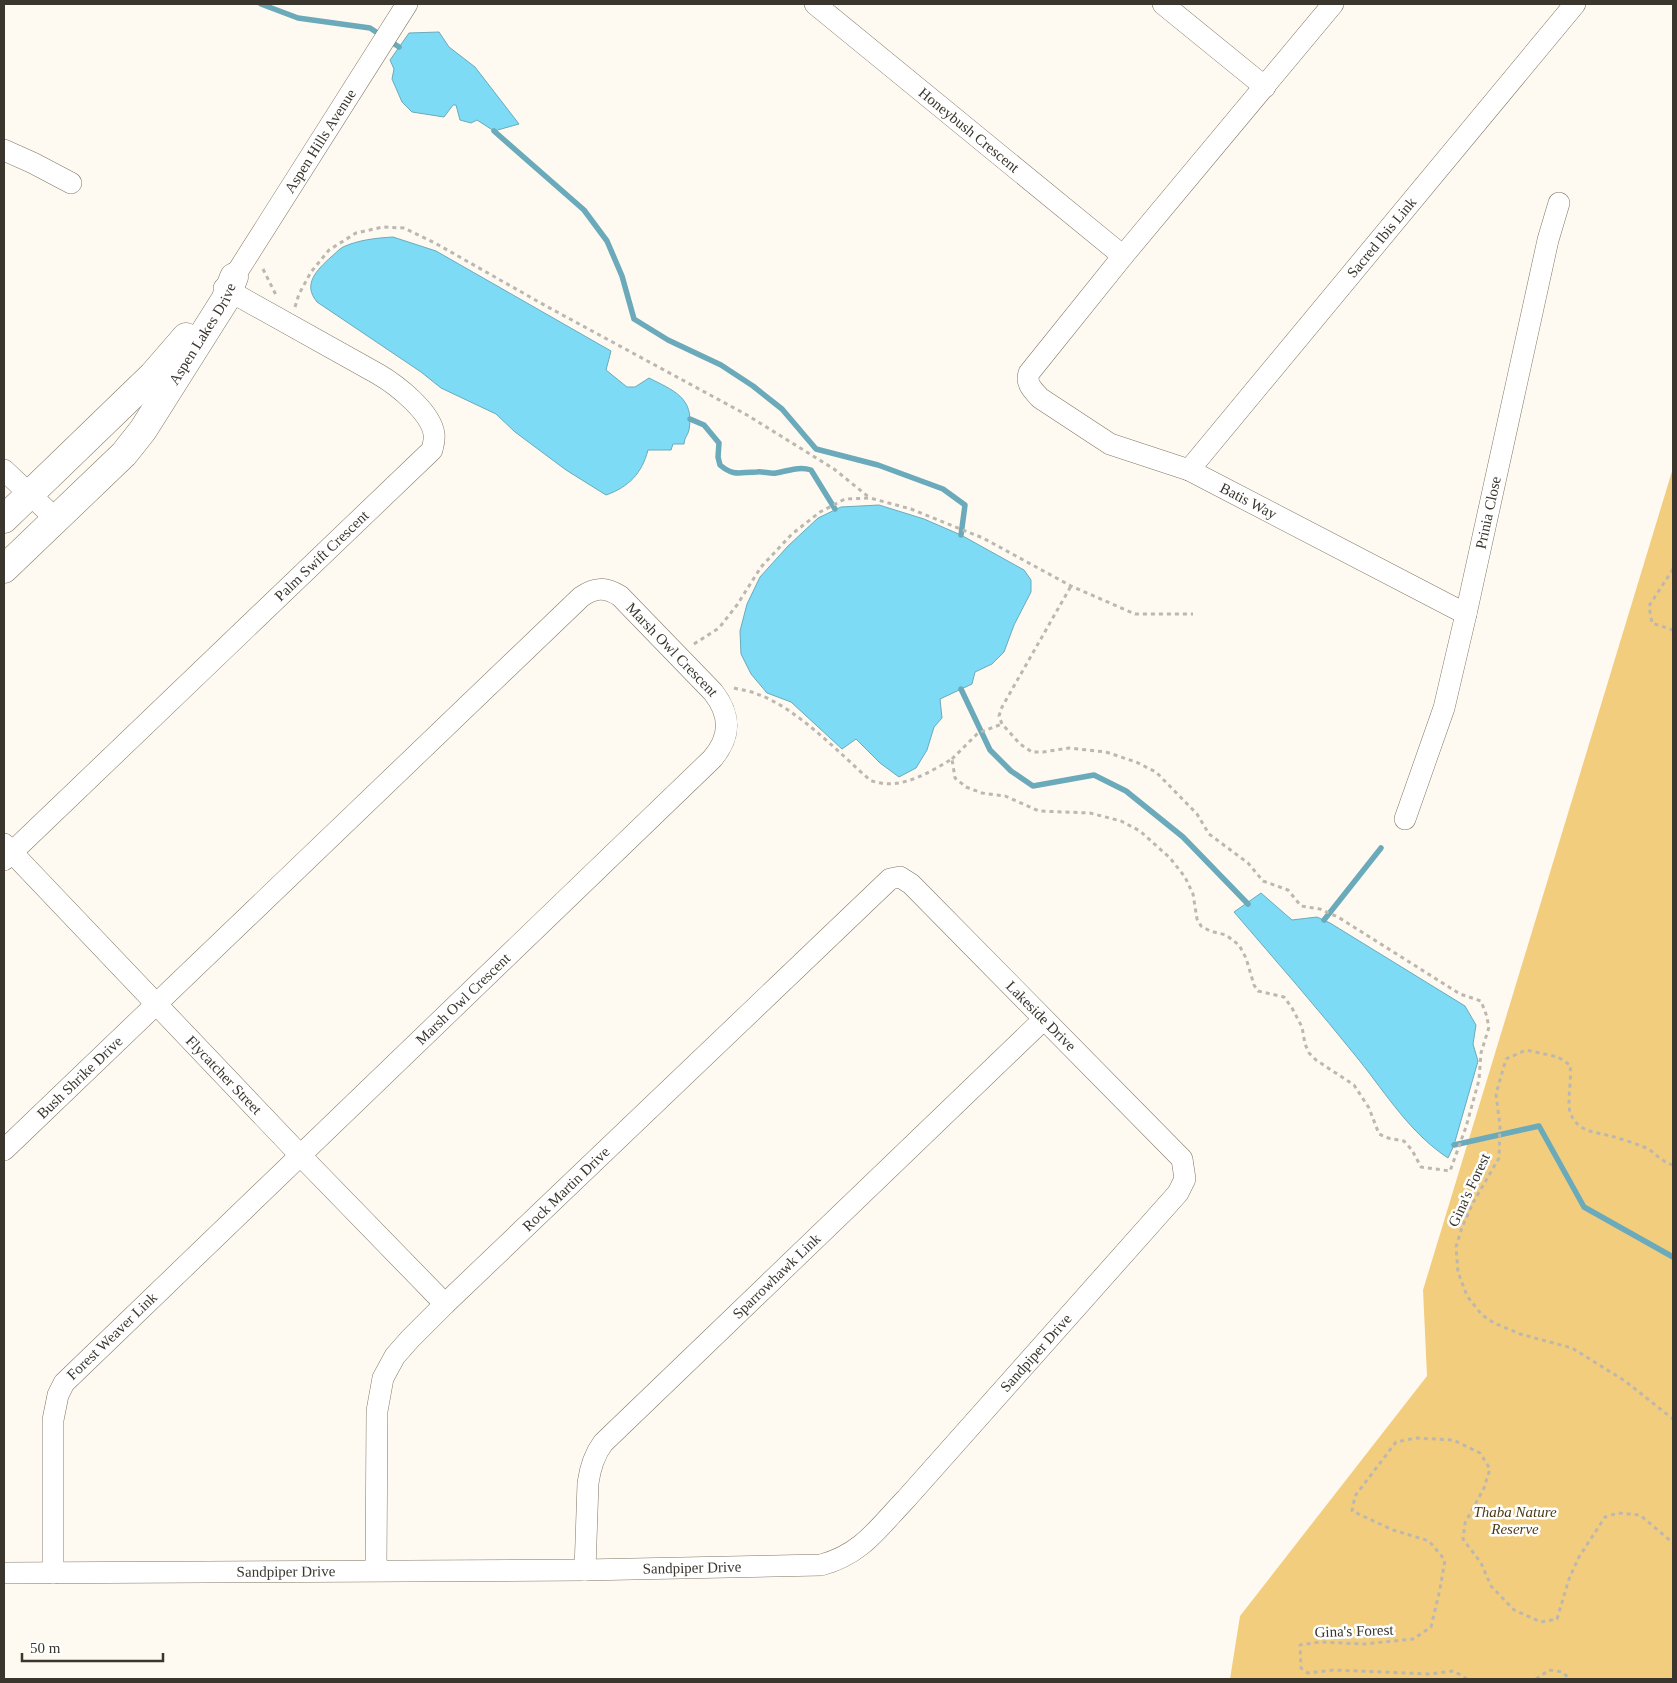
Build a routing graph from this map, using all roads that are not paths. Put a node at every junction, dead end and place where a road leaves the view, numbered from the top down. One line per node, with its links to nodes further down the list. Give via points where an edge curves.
1 (407, 4): 11 (street, Aspen Hills Avenue)
2 (815, 4): 10 (street, Honeybush Crescent)
3 (1163, 4): 6 (street)
4 (1333, 4): 6 (street)
5 (1575, 4): 13 (street, Sacred Ibis Link)
6 (1265, 87): 10 (street)
7 (4, 150): 8 (street)
8 (71, 184)
9 (1559, 203): 18 (street, Prinia Close, via 1548,240)
10 (1123, 256): 13 (street, Batis Way, via 1029,373 1028,380 1040,398 1110,444)
11 (229, 285): 14 (street, Aspen Lakes Drive, via 153,374); 16 (street, Aspen Lakes Drive, via 143,430 124,454); 20 (street, Palm Swift Crescent, via 396,385 430,422 434,434 432,450)
12 (4, 470): 14 (street)
13 (1188, 470): 18 (street, Batis Way)
14 (30, 494): 15 (street, Aspen Lakes Drive); 16 (street)
15 (4, 519)
16 (57, 520): 17 (street, Aspen Lakes Drive)
17 (4, 569)
18 (1466, 614): 19 (street, Prinia Close, via 1444,708)
19 (1405, 819)
20 (6, 852): 22 (street, Flycatcher Street)
21 (900, 878): 23 (street, Lakeside Drive, via 911,884); 27 (street, Rock Martin Drive, via 890,879 880,887)
22 (156, 1004): 24 (street, Bush Shrike Drive); 25 (street, Flycatcher Street); 25 (street, Marsh Owl Crescent, via 591,590 602,588 620,596 676,652 720,701 727,720 719,752)
23 (1044, 1019): 26 (street, Lakeside Drive); 28 (street, Sparrowhawk Link, via 603,1443 590,1469)
24 (4, 1150)
25 (300, 1155): 27 (street, Flycatcher Street); 30 (street, Forest Weaver Link, via 64,1383 53,1420)
26 (1181, 1156): 28 (street, Sandpiper Drive, via 1185,1179 1178,1193 906,1499 856,1550 821,1565)
27 (445, 1304): 29 (street, Rock Martin Drive, via 395,1356 383,1378 376,1411)
28 (585, 1570): 29 (street, Sandpiper Drive)
29 (376, 1571): 30 (street, Sandpiper Drive)
30 (53, 1573): 31 (street, Sandpiper Drive)
31 (4, 1574)

